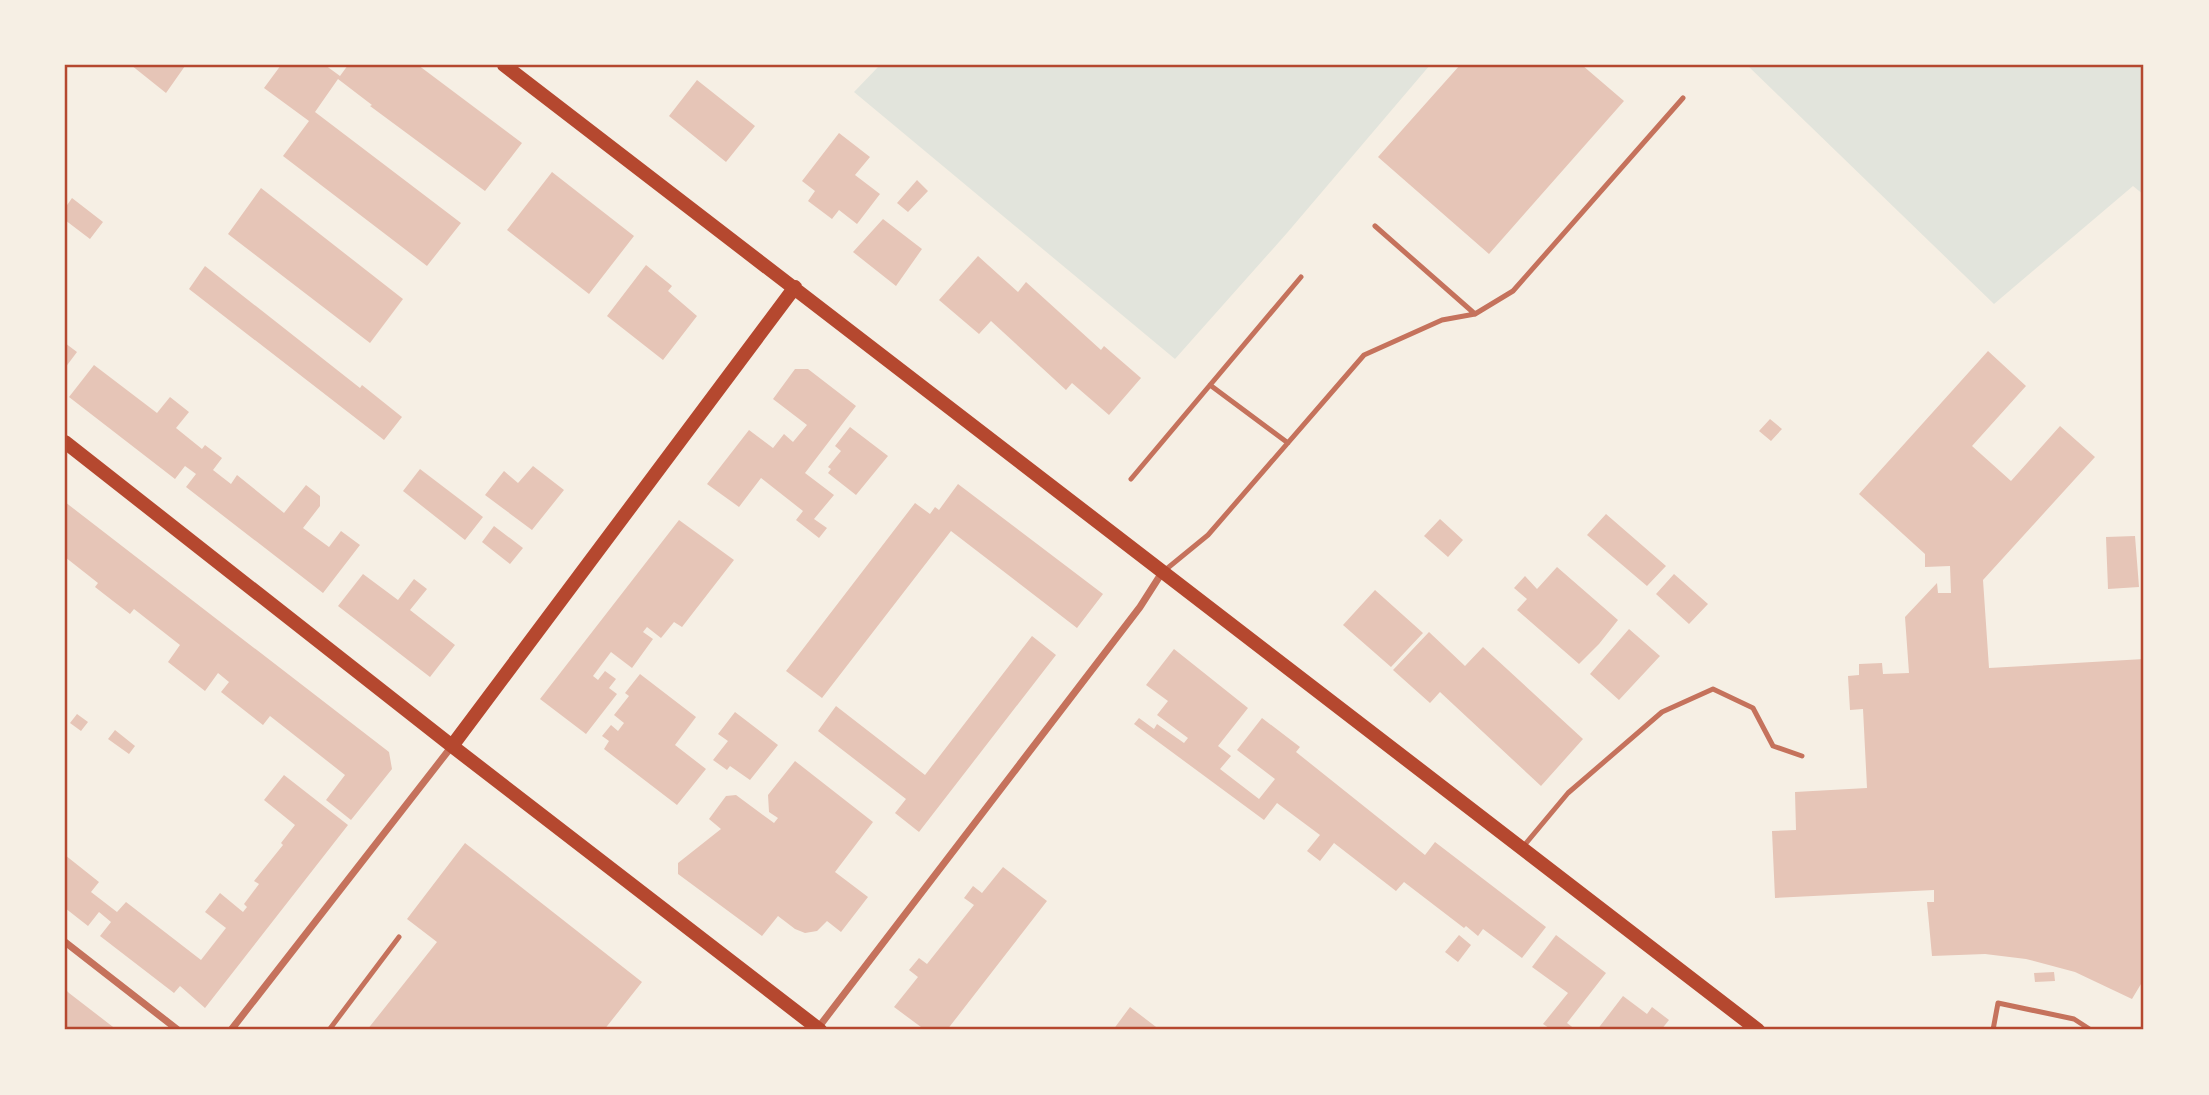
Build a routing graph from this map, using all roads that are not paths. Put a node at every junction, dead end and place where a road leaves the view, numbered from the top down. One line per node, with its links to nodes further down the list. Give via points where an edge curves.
1 (504, 65): 5 (main road)
2 (1683, 98): 6 (lane, via 1513,290)
3 (1375, 226): 6 (lane)
4 (1301, 277): 7 (lane)
5 (794, 287): 11 (main road); 12 (main road)
6 (1475, 314): 9 (lane, via 1442,320 1364,355)
7 (1210, 385): 9 (lane); 10 (lane)
8 (65, 442): 12 (main road)
9 (1288, 443): 11 (lane, via 1208,535)
10 (1131, 479)
11 (1164, 571): 14 (main road); 17 (street)
12 (452, 746): 17 (main road); 19 (street)
13 (1802, 756): 14 (lane, via 1773,746 1753,708 1713,689 1662,712 1568,793)
14 (1522, 848): 21 (main road)
15 (399, 937): 20 (lane)
16 (65, 942): 18 (street)
17 (819, 1029)
18 (177, 1030)
19 (231, 1030)
20 (329, 1030)
21 (1758, 1030)
22 (1993, 1030): 23 (lane, via 1998,1003 2074,1019)
23 (2091, 1030)

